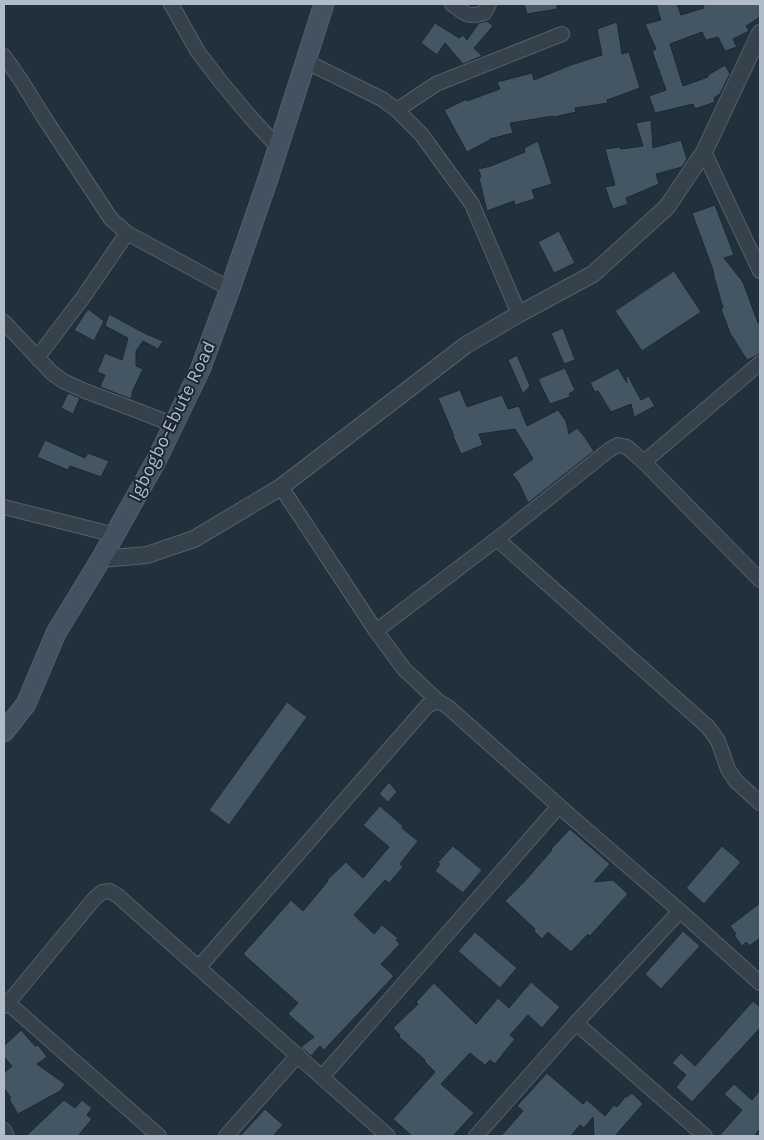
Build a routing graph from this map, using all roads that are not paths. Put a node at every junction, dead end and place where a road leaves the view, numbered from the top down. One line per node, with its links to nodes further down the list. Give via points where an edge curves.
1 (171, 4): 10 (street, via 198,52)
2 (324, 4): 8 (main road, Igbogbo-Ebute Road)
3 (452, 4): 4 (street, via 465,14 475,16 484,13)
4 (489, 4)
5 (760, 33): 11 (street)
6 (562, 34): 9 (street, via 436,84)
7 (4, 56): 12 (street, via 111,219)
8 (305, 61): 9 (street, via 382,99); 10 (main road, Igbogbo-Ebute Road)
9 (397, 110): 15 (street, via 421,134 472,204)
10 (278, 147): 14 (main road, Igbogbo-Ebute Road)
11 (704, 152): 13 (street); 15 (street, via 667,207 593,274)
12 (127, 233): 14 (street); 17 (street)
13 (760, 271)
14 (230, 289): 19 (main road, Igbogbo-Ebute Road, via 200,370)
15 (519, 314): 21 (street, via 466,345)
16 (4, 322): 17 (street)
17 (37, 358): 19 (street, via 52,373 85,391)
18 (760, 363): 20 (street)
19 (174, 426): 23 (main road, Igbogbo-Ebute Road)
20 (644, 462): 24 (street, via 627,447 618,444); 26 (street)
21 (282, 487): 25 (street, via 194,539 147,555); 27 (street)
22 (4, 507): 23 (street)
23 (115, 535): 25 (main road, Igbogbo-Ebute Road)
24 (496, 539): 27 (street); 30 (street, via 708,727 718,741 735,780)
25 (101, 559): 29 (main road, Igbogbo-Ebute Road, via 56,633 26,704)
26 (760, 580)
27 (376, 631): 28 (street, via 404,669)
28 (438, 701): 31 (street); 33 (street, via 428,706)
29 (4, 732)
30 (760, 803)
31 (559, 806): 32 (street); 38 (street)
32 (680, 911): 34 (street); 36 (street)
33 (200, 967): 35 (street, via 118,896 110,891 102,892); 37 (street)
34 (760, 983)
35 (6, 1005): 41 (street)
36 (576, 1023): 44 (street); 45 (street)
37 (298, 1055): 38 (street); 42 (street)
38 (322, 1077): 43 (street)
39 (4, 1130): 40 (street)
40 (7, 1136)
41 (159, 1136)
42 (226, 1136)
43 (388, 1136)
44 (476, 1136)
45 (706, 1136)

